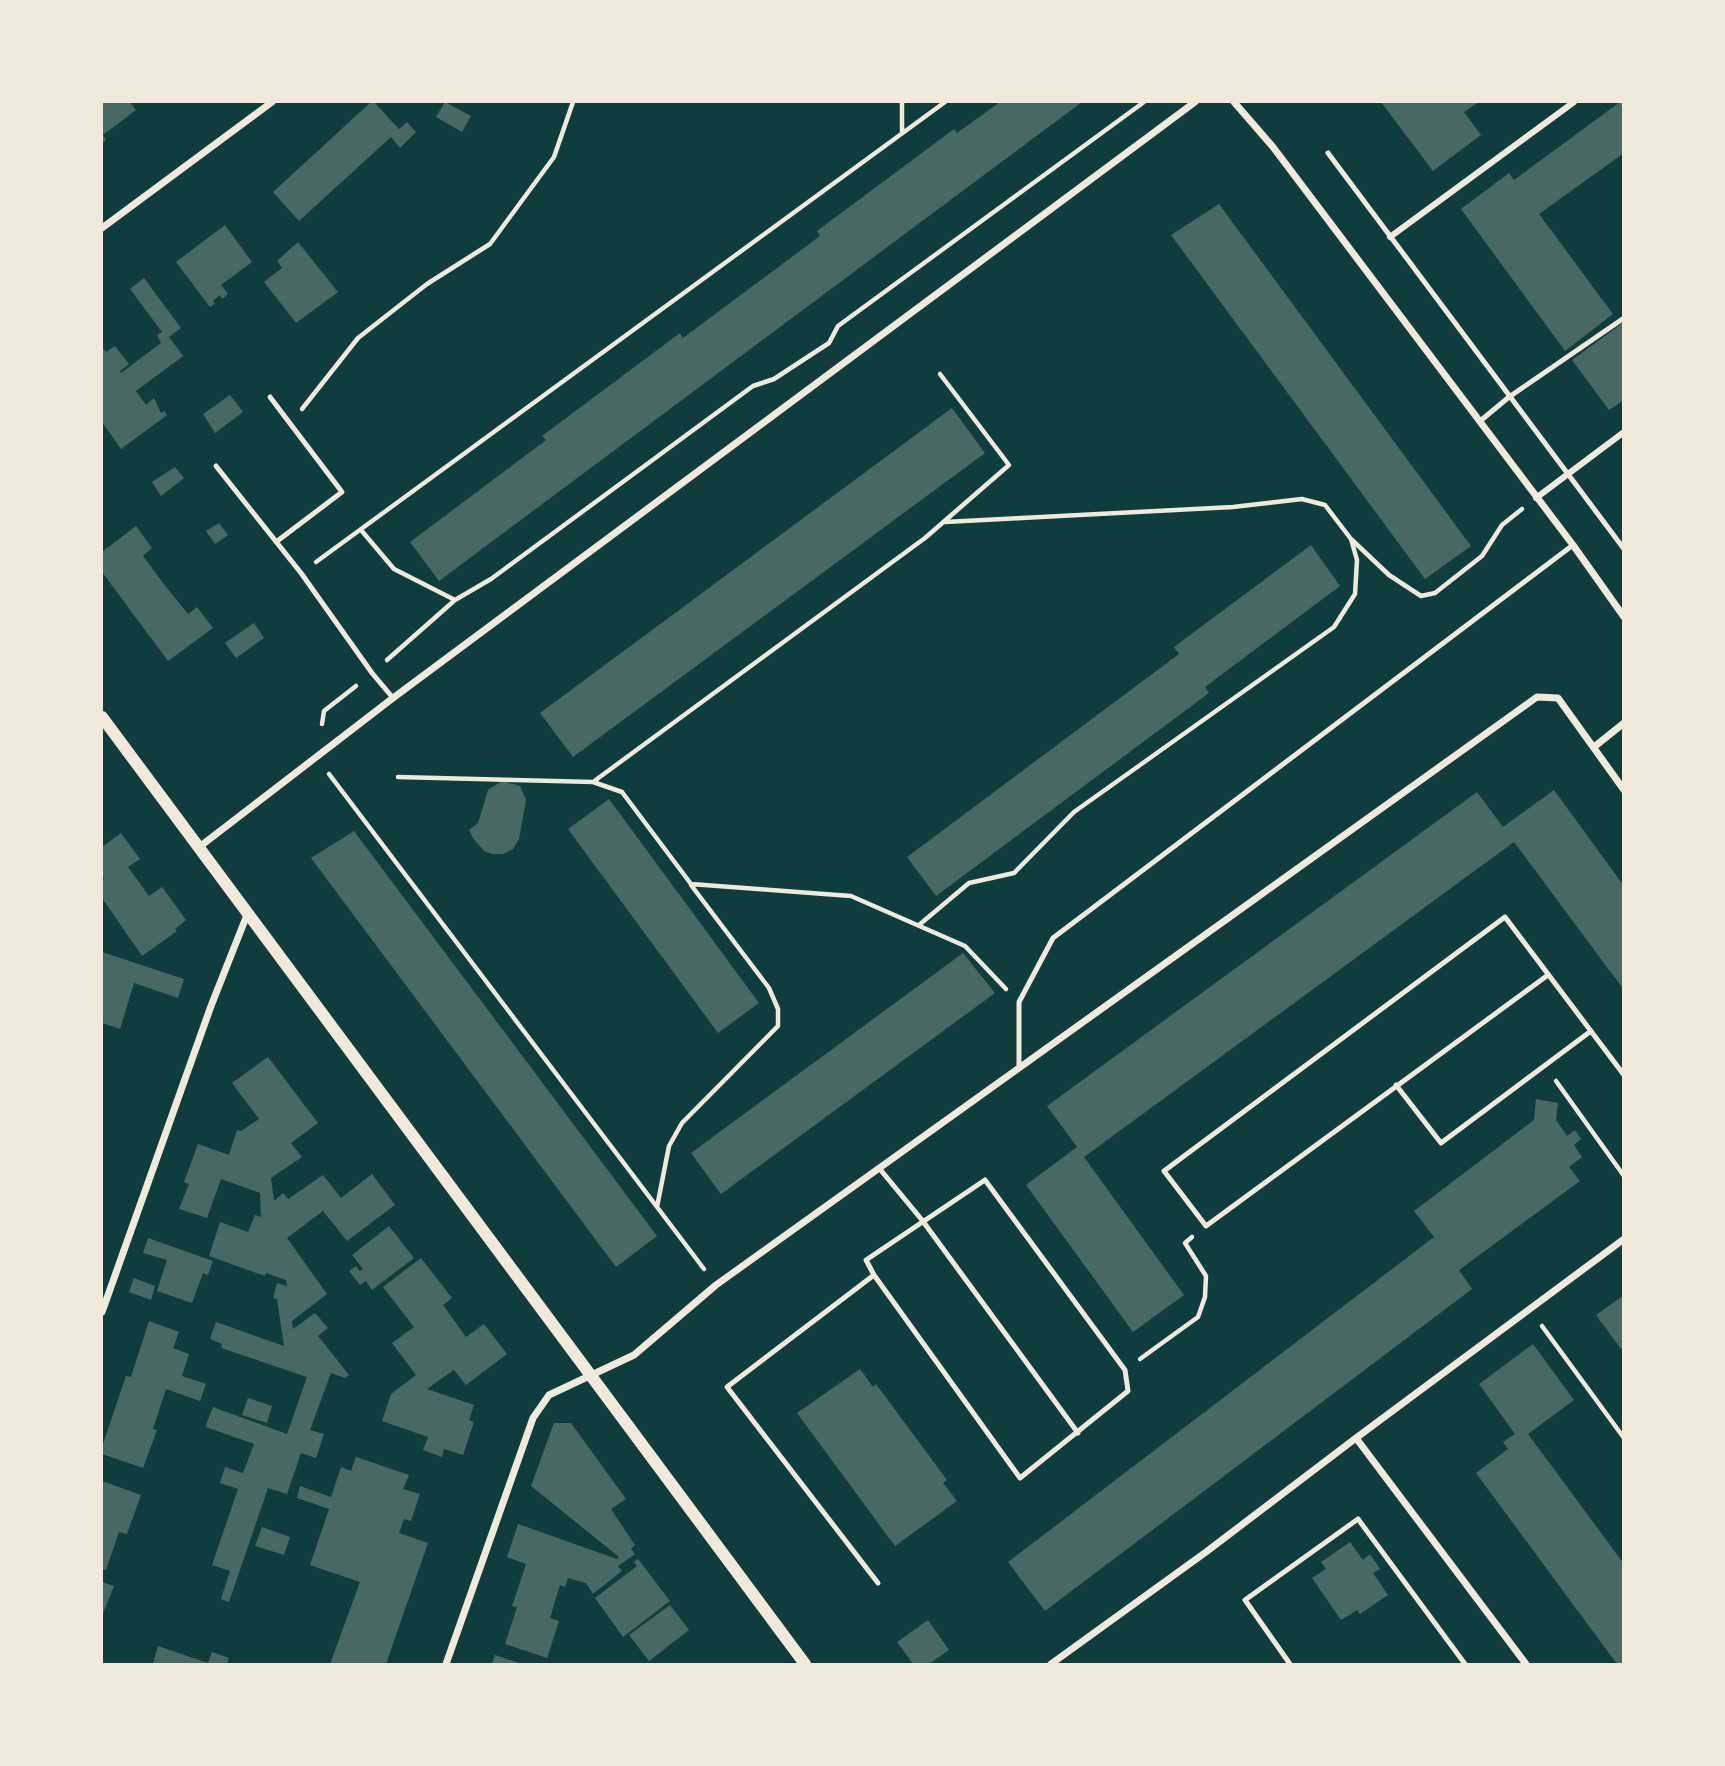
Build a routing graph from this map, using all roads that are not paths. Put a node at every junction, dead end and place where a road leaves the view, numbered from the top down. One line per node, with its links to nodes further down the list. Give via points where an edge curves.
1 (272, 102): 6 (street)
2 (1195, 102): 20 (street)
3 (1234, 102): 11 (street, via 1273,147)
4 (1574, 102): 7 (street)
5 (1328, 153): 7 (lane)
6 (102, 228)
7 (1390, 237): 10 (lane)
8 (1623, 318): 10 (lane)
9 (270, 397): 16 (lane, via 342,492)
10 (1509, 397): 11 (lane); 14 (lane)
11 (1479, 422): 15 (street)
12 (1623, 432): 14 (street)
13 (216, 466): 16 (lane)
14 (1566, 474): 15 (street); 18 (lane)
15 (1536, 498): 17 (street)
16 (276, 542): 20 (lane)
17 (1573, 545): 19 (street); 29 (lane, via 1053,938 1019,1002)
18 (1623, 549)
19 (1623, 618)
20 (393, 698): 25 (street)
21 (102, 717): 25 (street)
22 (1623, 723): 23 (street)
23 (1594, 747): 24 (street); 29 (street, via 1558,698 1537,697)
24 (1623, 790)
25 (198, 848): 26 (street)
26 (247, 915): 36 (street); 37 (street)
27 (1548, 975): 28 (lane); 31 (lane); 31 (lane, via 1506,917 1164,1171 1206,1226)
28 (1591, 1031): 30 (lane); 31 (lane, via 1441,1143)
29 (1018, 1068): 32 (street)
30 (1623, 1075)
31 (1396, 1085)
32 (879, 1168): 33 (lane); 37 (street, via 716,1285 634,1355)
33 (922, 1220): 35 (lane, via 866,1260); 38 (lane); 38 (lane, via 985,1180 1125,1370 1128,1391)
34 (1623, 1239): 39 (street)
35 (874, 1275): 38 (lane, via 1020,1478); 40 (lane, via 727,1387)
36 (102, 1312)
37 (589, 1376): 41 (street, via 550,1395 533,1418); 42 (street)
38 (1078, 1433)
39 (1356, 1438): 43 (street); 46 (street)
40 (878, 1583)
41 (446, 1664)
42 (805, 1664)
43 (1051, 1664)
44 (1290, 1664): 45 (lane, via 1245,1600 1358,1519)
45 (1465, 1664)
46 (1526, 1664)

